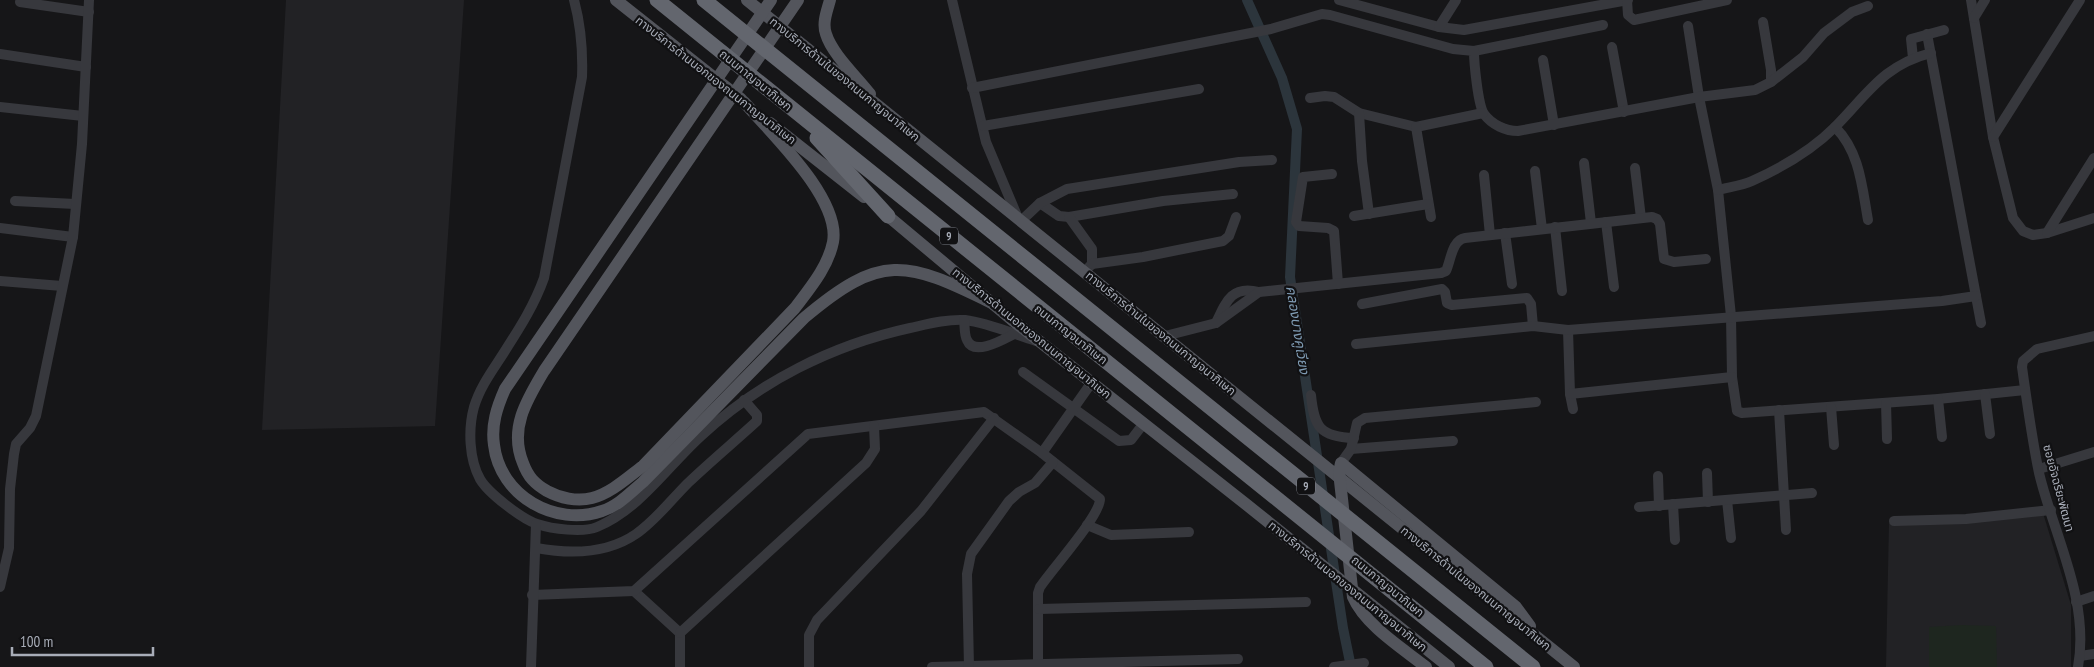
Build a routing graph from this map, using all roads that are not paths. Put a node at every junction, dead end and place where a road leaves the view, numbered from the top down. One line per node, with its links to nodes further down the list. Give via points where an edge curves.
1 (89, 0): 20 (street)
2 (574, 0): 148 (street, via 582,40 582,76 544,278 536,301 482,386 471,428 472,460 481,480 506,505)
3 (616, 0): 40 (main road, ทางบริการด้านนอกของถนนกาญจนาภิเษก)
4 (656, 0): 47 (highway, ถนนกาญจนาภิเษก / 9)
5 (704, 0): 178 (highway, 9)
6 (747, 0): 42 (main road, ทางบริการด้านในของถนนกาญจนาภิเษก)
7 (771, 0): 94 (main road, via 505,389 497,406 493,435 497,458 514,488 522,497 544,510 573,516 603,511 618,503 637,488 804,318 853,282 884,270 912,271 964,289)
8 (798, 0): 40 (main road, via 529,396 522,414 517,445 528,474 544,489 567,498 591,499 616,486 642,466 783,321 828,259 833,240 832,221 825,202 814,184)
9 (830, 0): 42 (main road, via 825,19 826,34 841,58)
10 (952, 0): 36 (street)
11 (1339, 0): 25 (street)
12 (1456, 0): 25 (street)
13 (1727, 0): 17 (street, via 1634,20 1628,15)
14 (1971, 0): 21 (street)
15 (1985, 0): 21 (street)
16 (2080, 0): 52 (street)
17 (1623, 1): 25 (street, via 1464,30)
18 (20, 2): 20 (street)
19 (1868, 6): 35 (street, via 1852,12 1824,33 1803,57)
20 (89, 12): 34 (street)
21 (1974, 18): 52 (street)
22 (1763, 22): 35 (street)
23 (1603, 25): 29 (street)
24 (1688, 26): 38 (street)
25 (1439, 27)
26 (1944, 30): 27 (street)
27 (1927, 34): 30 (street); 32 (street, via 1911,39)
28 (1612, 47): 43 (street)
29 (1474, 51): 36 (street, via 1454,49 1330,15 1316,16 1271,29); 45 (street)
30 (1930, 53): 32 (street); 93 (street)
31 (0, 54): 34 (street)
32 (1913, 58): 51 (street, via 1878,80)
33 (1543, 60): 48 (street)
34 (86, 67): 46 (street)
35 (1771, 82): 38 (street, via 1755,90)
36 (972, 88): 49 (street)
37 (1199, 89): 49 (street)
38 (1699, 97): 43 (street); 60 (street)
39 (1310, 98): 44 (street, via 1334,97)
40 (744, 102): 67 (main road, ทางบริการด้านนอกของถนนกาญจนาภิเษก)
41 (0, 108): 46 (street)
42 (885, 112): 74 (main road, ทางบริการด้านในของถนนกาญจนาภิเษก)
43 (1624, 112): 48 (street)
44 (1359, 113): 50 (street); 66 (street)
45 (1483, 113): 48 (street, via 1509,131); 50 (street)
46 (83, 116): 64 (street)
47 (802, 117): 67 (highway, via 830,154); 177 (highway, ถนนกาญจนาภิเษก / 9)
48 (1554, 125)
49 (983, 126): 74 (street, via 986,142)
50 (1416, 127): 65 (street)
51 (1837, 130): 60 (street, via 1782,166 1750,182); 75 (street, via 1848,141 1860,172)
52 (1993, 137): 82 (street, via 2013,218 2023,231 2033,235)
53 (2094, 158): 82 (street)
54 (1272, 160): 63 (street, via 1239,162 1067,189)
55 (1584, 163): 77 (street)
56 (1635, 168): 72 (street)
57 (1534, 171): 80 (street)
58 (1332, 174): 88 (street, via 1303,178 1296,222 1300,226 1334,231)
59 (1484, 175): 83 (street)
60 (1718, 190): 96 (street)
61 (1233, 194): 69 (street, via 1163,201)
62 (15, 201): 64 (street)
63 (1040, 203): 69 (street, via 1059,216); 74 (street)
64 (75, 204): 84 (street)
65 (1428, 204): 66 (street); 71 (street)
66 (1369, 214): 68 (street)
67 (888, 216): 94 (main road, ทางบริการด้านนอกของถนนกาญจนาภิเษก)
68 (1354, 216)
69 (1069, 217): 86 (street, via 1092,249)
70 (1236, 217): 86 (street, via 1229,236 1223,241)
71 (1431, 217)
72 (1642, 218): 76 (street); 85 (street, via 1652,217 1660,224 1662,257 1665,260)
73 (2094, 218): 82 (street)
74 (1020, 219): 86 (main road, ทางบริการด้านในของถนนกาญจนาภิเษก)
75 (1868, 220)
76 (1606, 222): 77 (street); 91 (street)
77 (1591, 223): 78 (street)
78 (1555, 227): 80 (street); 92 (street)
79 (0, 228): 84 (street)
80 (1542, 229): 81 (street)
81 (1505, 233): 83 (street); 89 (street)
82 (2047, 233)
83 (1490, 235): 88 (street, via 1459,239 1446,271 1441,273)
84 (73, 237): 90 (street)
85 (1706, 260)
86 (1088, 267): 102 (main road, ทางบริการด้านในของถนนกาญจนาภิเษก)
87 (0, 281): 90 (street)
88 (1338, 284): 102 (street, via 1260,292 1245,289 1233,294 1216,323)
89 (1512, 284)
90 (62, 286): 138 (street, via 40,404 30,428 16,444)
91 (1614, 287)
92 (1562, 291)
93 (1976, 296): 96 (street); 98 (street)
94 (992, 303): 104 (main road, ทางบริการด้านนอกของถนนกาญจนาภิเษก)
95 (1362, 304): 99 (street, via 1442,289 1447,303 1452,305 1526,298 1531,304)
96 (1731, 316): 100 (street); 107 (street)
97 (964, 320): 101 (street); 101 (street, via 966,339 977,347 991,345); 114 (street, via 929,323 890,332 835,351 784,375)
98 (1981, 323)
99 (1533, 326): 100 (street); 105 (street)
100 (1568, 330): 110 (street)
101 (1014, 334): 104 (street)
102 (1164, 336): 163 (main road, ทางบริการด้านในของถนนกาญจนาภิเษก)
103 (2094, 336): 109 (street, ซอยอัจฉริยะพัฒนา, via 2037,349 2027,355 2022,368)
104 (1041, 343): 108 (main road, ทางบริการด้านนอกของถนนกาญจนาภิเษก)
105 (1356, 344)
106 (1022, 372): 118 (street)
107 (1732, 377): 110 (street); 120 (street, via 1737,411 1742,414)
108 (1092, 382): 118 (street); 122 (main road, ทางบริการด้านนอกของถนนกาญจนาภิเษก)
109 (2025, 390): 111 (street); 135 (street, ซอยอัจฉริยะพัฒนา)
110 (1570, 394): 119 (street)
111 (1986, 394): 113 (street); 124 (street)
112 (1311, 395): 126 (street, via 1315,420 1324,432 1340,438)
113 (1938, 399): 116 (street); 125 (street)
114 (744, 400): 148 (street, via 701,436 638,501 618,515 596,527 578,530); 154 (street, via 756,415 757,422 635,535 607,547 583,552 560,553)
115 (1536, 402): 126 (street, via 1370,416 1357,423)
116 (1886, 403): 117 (street); 127 (street)
117 (1831, 407): 120 (street); 129 (street)
118 (1074, 410): 122 (street, via 1122,441 1131,440); 131 (street)
119 (1573, 410)
120 (1779, 410): 140 (street)
121 (994, 418): 123 (street, via 978,412); 131 (street); 172 (street, via 921,510 817,620 809,635)
122 (1144, 423): 176 (main road, ทางบริการด้านนอกของถนนกาญจนาภิเษก)
123 (874, 426): 156 (street, via 804,436); 162 (street, via 875,449 866,463)
124 (1990, 434)
125 (1942, 437)
126 (1354, 438): 130 (street)
127 (1888, 439)
128 (1453, 441): 130 (street)
129 (1834, 445)
130 (1351, 449): 134 (street)
131 (1042, 452): 133 (street)
132 (2094, 452): 135 (street)
133 (1053, 462): 149 (street, via 1100,499); 169 (street, via 1036,484 1019,492 1010,501 971,554 967,574)
134 (1341, 463): 163 (main road, via 1516,607); 175 (main road, via 1339,472 1353,597 1372,623)
135 (2039, 469): 146 (street, ซอยอัจฉริยะพัฒนา)
136 (1707, 473): 142 (street)
137 (1658, 476): 144 (street)
138 (5, 488): 155 (street, via 9,548)
139 (1812, 492): 140 (street)
140 (1784, 496): 141 (street); 150 (street)
141 (1727, 500): 142 (street); 152 (street)
142 (1708, 502): 143 (street)
143 (1673, 504): 144 (street); 153 (street)
144 (1659, 506): 145 (street)
145 (1639, 507)
146 (2051, 510): 147 (street, via 1966,519); 160 (street, ซอยอัจฉริยะพัฒนา)
147 (1894, 521)
148 (536, 524): 154 (street)
149 (1087, 525): 151 (street, via 1111,535); 161 (street, via 1040,587)
150 (1786, 530)
151 (1189, 532)
152 (1731, 538)
153 (1675, 540)
154 (536, 548): 157 (street)
155 (0, 587)
156 (634, 591): 157 (street); 162 (street)
157 (532, 595): 170 (street)
158 (2094, 596): 160 (street)
159 (1306, 602): 161 (street)
160 (2076, 602): 165 (street, ซอยอัจฉริยะพัฒนา)
161 (1039, 609): 168 (street)
162 (680, 633): 171 (street)
163 (1533, 633): 179 (main road, ทางบริการด้านในของถนนกาญจนาภิเษก)
164 (2094, 654): 165 (street)
165 (2080, 656): 180 (street, ซอยอัจฉริยะพัฒนา)
166 (1238, 659): 168 (street)
167 (1364, 663): 174 (street)
168 (1038, 665): 169 (street)
169 (969, 666): 173 (street)
170 (531, 667)
171 (680, 667)
172 (809, 667)
173 (932, 667)
174 (1334, 667)
175 (1426, 667)
176 (1448, 667)
177 (1486, 667)
178 (1533, 667)
179 (1574, 667)
180 (2078, 667)

